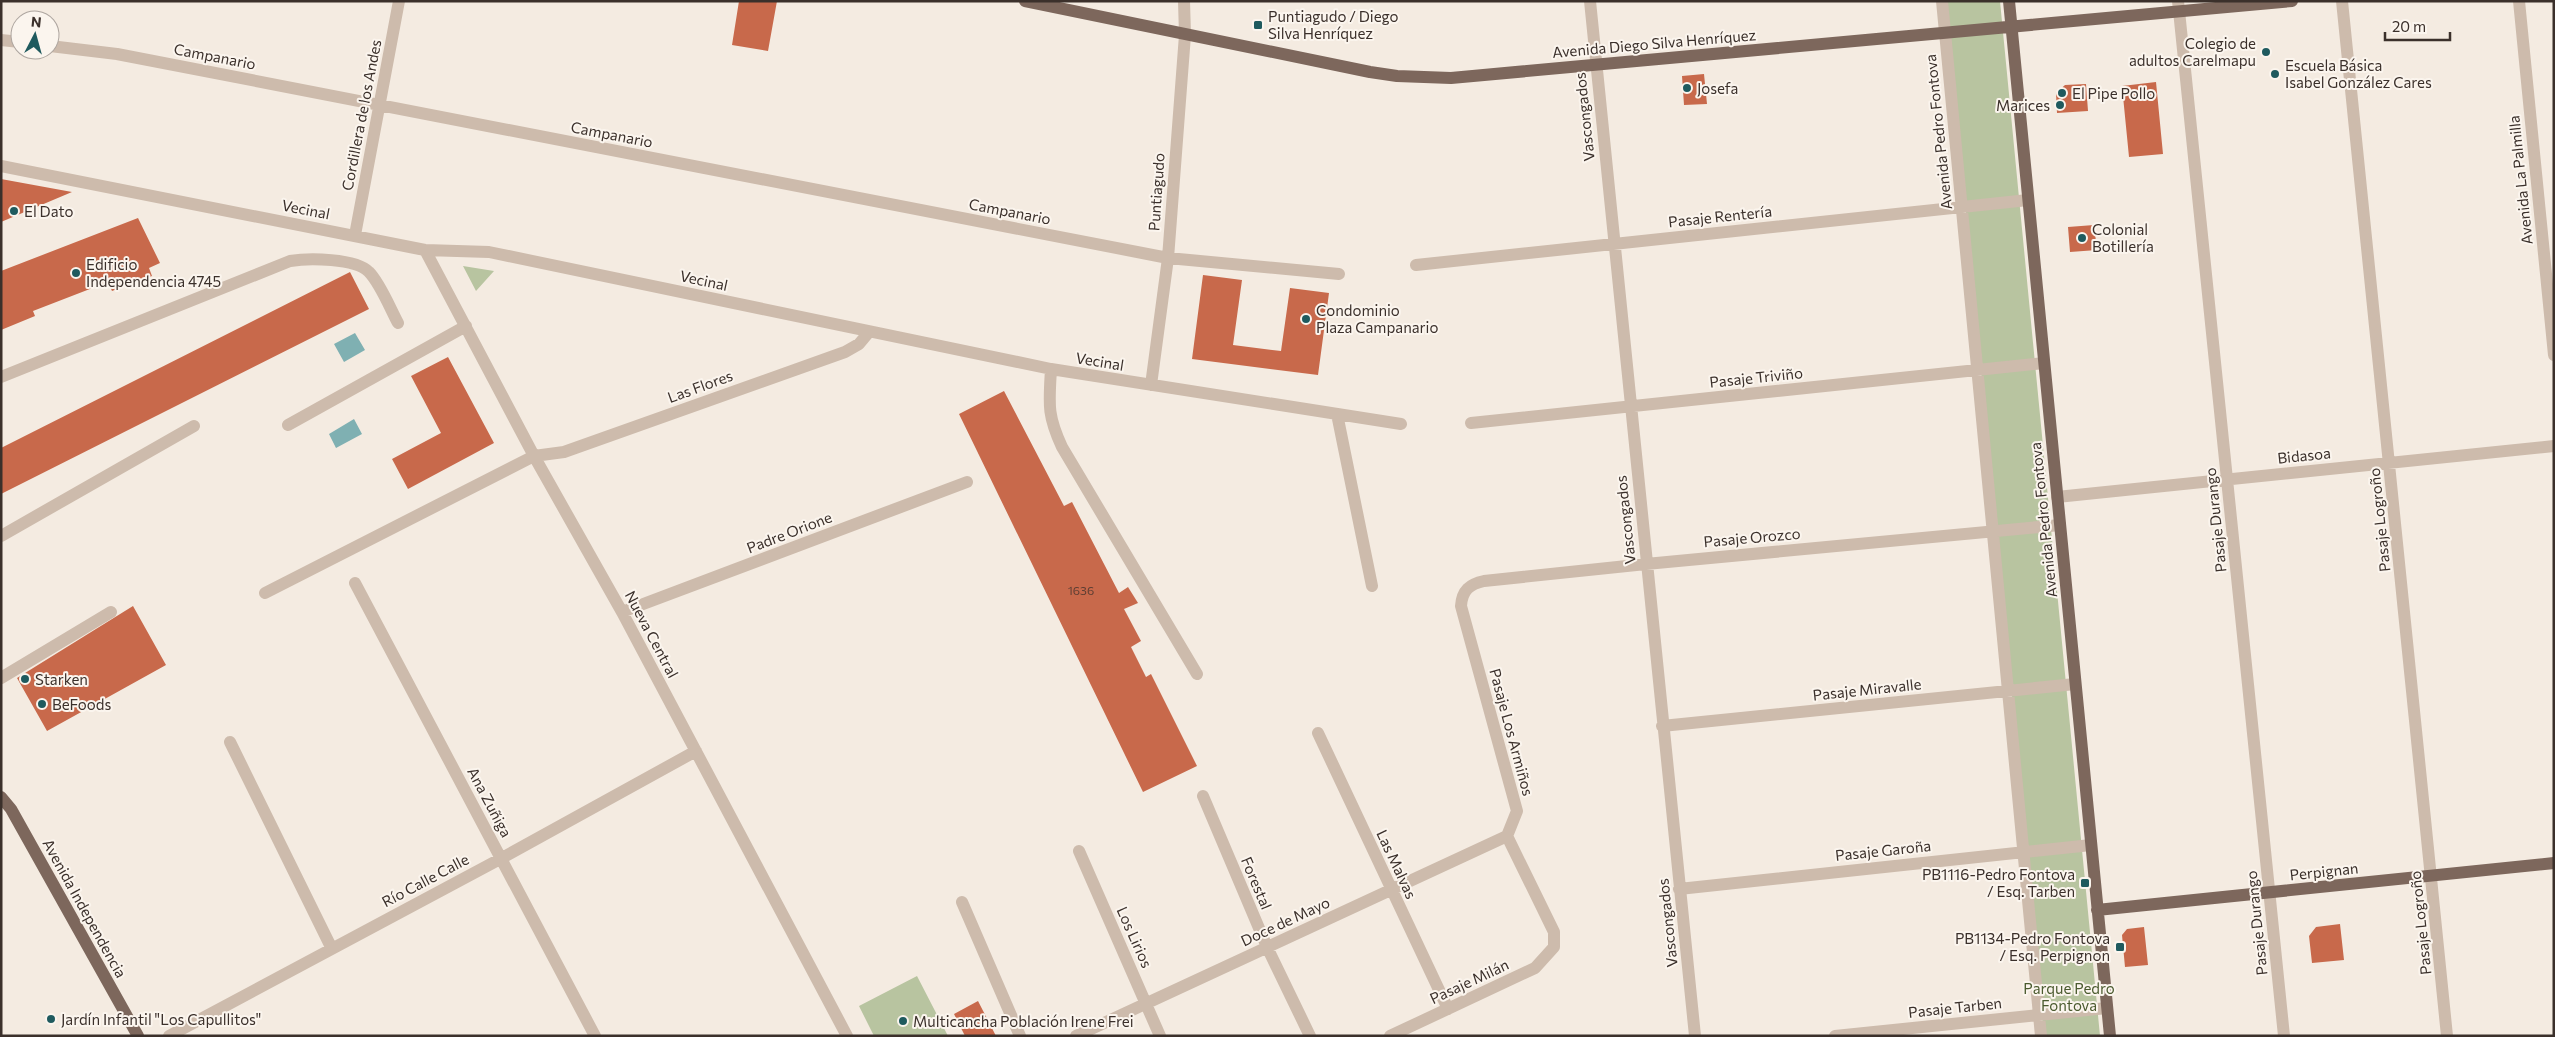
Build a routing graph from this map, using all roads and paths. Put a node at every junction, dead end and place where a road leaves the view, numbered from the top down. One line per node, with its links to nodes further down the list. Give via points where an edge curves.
1 (399, 1): 16 (street, Cordillera de los Andes)
2 (1025, 1): 13 (main road, Avenida Diego Silva Henríquez)
3 (1184, 1): 13 (street, Puntiagudo)
4 (1590, 1): 15 (street, Vascongados)
5 (1942, 1): 12 (street, Avenida Pedro Fontova)
6 (2009, 1): 11 (main road, Avenida Pedro Fontova)
7 (2292, 1): 10 (main road, Avenida Diego Silva Henríquez)
8 (2342, 1): 43 (street, Pasaje Logroño)
9 (2519, 1): 29 (street, Avenida La Palmilla)
10 (2178, 6): 11 (main road, Avenida Diego Silva Henríquez); 44 (street, Pasaje Durango)
11 (2011, 27): 12 (main road, Avenida Diego Silva Henríquez); 18 (main road, Avenida Pedro Fontova)
12 (1945, 33): 15 (main road, Avenida Diego Silva Henríquez); 19 (street, Avenida Pedro Fontova)
13 (1185, 36): 15 (main road, Avenida Diego Silva Henríquez, via 1397,76 1451,78); 23 (street, Puntiagudo)
14 (60, 47): 16 (street, Campanario, via 116,54)
15 (1595, 64): 21 (street, Vascongados)
16 (380, 105): 20 (street, Cordillera de los Andes); 23 (street, Campanario)
17 (1, 166): 20 (street, Vecinal)
18 (2028, 200): 19 (street, Pasaje Rentería); 30 (main road, Avenida Pedro Fontova)
19 (1962, 207): 21 (street, Pasaje Rentería); 32 (street, Avenida Pedro Fontova)
20 (355, 235): 22 (street, Vecinal)
21 (1612, 244): 24 (street, Pasaje Rentería); 35 (street, Vascongados)
22 (425, 250): 27 (street, Nueva Central); 28 (street, Vecinal, via 489,252)
23 (1168, 258): 25 (street, Campanario); 34 (street, Puntiagudo)
24 (1416, 265)
25 (1339, 274)
26 (398, 323): 33 (street, via 369,272 357,264 307,258 290,261)
27 (466, 326): 39 (street); 42 (street, Nueva Central)
28 (869, 332): 31 (street, Vecinal); 42 (street, Las Flores, via 859,344 845,352 564,452)
29 (2554, 355)
30 (2044, 363): 32 (street, Pasaje Triviño); 46 (main road, Avenida Pedro Fontova)
31 (1051, 370): 34 (street, Vecinal); 57 (street, via 1051,424 1062,447)
32 (1977, 370): 35 (street, Pasaje Triviño); 48 (street, Avenida Pedro Fontova)
33 (1, 377)
34 (1151, 385): 36 (street, Vecinal)
35 (1629, 407): 37 (street, Pasaje Triviño); 50 (street, Vascongados)
36 (1337, 414): 38 (street, Vecinal); 52 (street)
37 (1471, 423)
38 (1401, 424)
39 (288, 425)
40 (194, 426): 49 (street)
41 (2554, 446): 43 (street, Bidasoa)
42 (534, 456): 53 (street, Las Flores); 56 (street, Nueva Central)
43 (2389, 462): 44 (street, Bidasoa); 73 (street, Pasaje Logroño)
44 (2227, 479): 46 (street, Bidasoa); 76 (street, Pasaje Durango)
45 (967, 482): 56 (street, Padre Orione)
46 (2057, 496): 47 (main road, Avenida Pedro Fontova)
47 (2060, 525): 48 (street, Pasaje Orozco); 59 (main road, Avenida Pedro Fontova)
48 (1993, 531): 50 (street, Pasaje Orozco); 60 (street, Avenida Pedro Fontova)
49 (1, 536)
50 (1646, 564): 54 (street, Pasaje Orozco, via 1475,583 1465,591); 61 (street, Vascongados)
51 (355, 583): 71 (street, Ana Zuñiga)
52 (1372, 586)
53 (265, 593)
54 (1461, 606): 67 (street, Pasaje Los Armiños, via 1517,811)
55 (111, 612): 58 (street)
56 (622, 612): 64 (street, Nueva Central)
57 (1197, 674)
58 (1, 678)
59 (2075, 684): 60 (street, Pasaje Miravalle); 68 (main road, Avenida Pedro Fontova)
60 (2008, 691): 61 (street, Pasaje Miravalle); 70 (street, Avenida Pedro Fontova)
61 (1662, 726): 74 (street, Vascongados)
62 (1318, 733): 75 (street, Las Malvas)
63 (230, 742): 79 (street)
64 (696, 751): 71 (street, Río Calle Calle); 88 (street, Nueva Central)
65 (1, 796): 85 (main road, Avenida Independencia)
66 (1202, 796): 80 (street, Forestal)
67 (1507, 836): 75 (street, Doce de Mayo); 83 (street, Pasaje Milán, via 1554,932 1554,947 1535,968)
68 (2091, 844): 70 (street, Pasaje Garoña); 78 (main road, Avenida Pedro Fontova)
69 (1079, 851): 81 (street, Los Lirios)
70 (2024, 852): 74 (street, Pasaje Garoña); 84 (street, Avenida Pedro Fontova)
71 (502, 858): 79 (street, Río Calle Calle); 87 (street, Ana Zuñiga)
72 (2554, 863): 73 (main road, Perpignan)
73 (2431, 876): 76 (main road, Perpignan); 99 (street, Pasaje Logroño)
74 (1679, 889): 94 (street, Vascongados)
75 (1391, 890): 80 (street, Doce de Mayo); 83 (street, Las Malvas)
76 (2269, 892): 78 (main road, Perpignan); 98 (street, Pasaje Durango)
77 (962, 902): 89 (street)
78 (2098, 910): 82 (main road, Avenida Pedro Fontova)
79 (331, 947): 86 (street, Río Calle Calle)
80 (1267, 947): 81 (street, Doce de Mayo); 92 (street, Forestal)
81 (1146, 1003): 90 (street, Doce de Mayo); 91 (street, Los Lirios)
82 (2108, 1008): 84 (street, Pasaje Tarben); 97 (main road, Avenida Pedro Fontova)
83 (1448, 1009): 93 (street, Pasaje Milán)
84 (2039, 1015): 95 (street, Pasaje Tarben); 96 (street, Avenida Pedro Fontova)
85 (138, 1036)
86 (170, 1036)
87 (595, 1036)
88 (847, 1036)
89 (1020, 1036)
90 (1076, 1036)
91 (1160, 1036)
92 (1310, 1036)
93 (1390, 1036)
94 (1695, 1036)
95 (1835, 1036)
96 (2041, 1036)
97 (2110, 1036)
98 (2284, 1036)
99 (2448, 1036)

